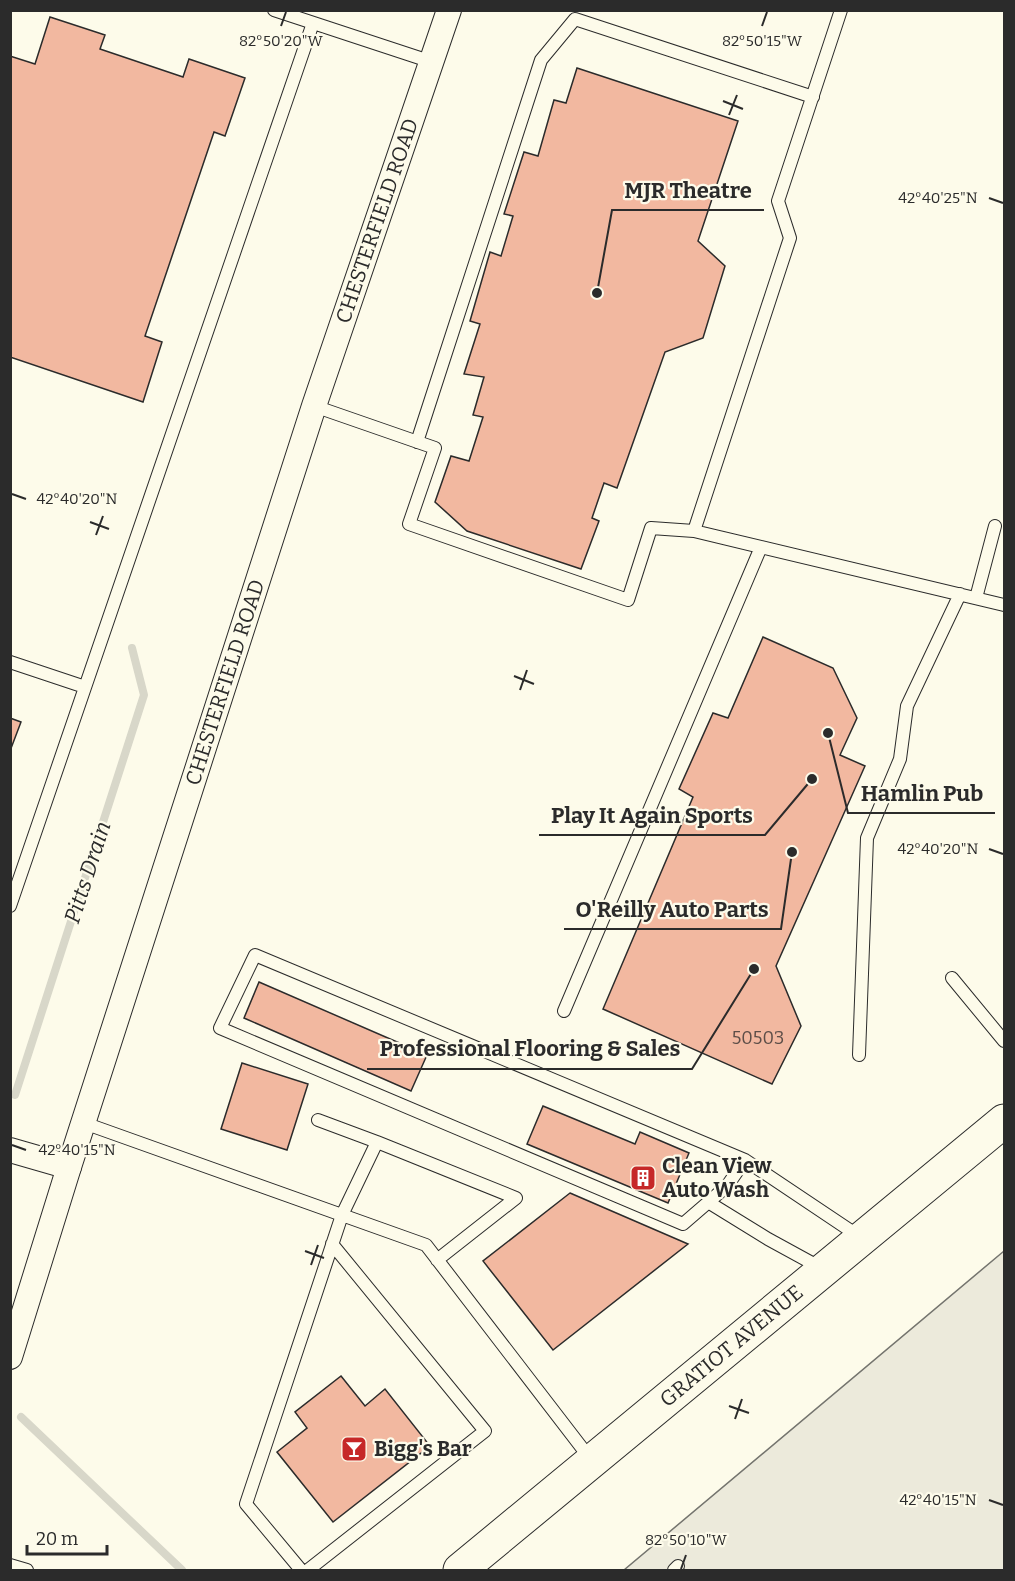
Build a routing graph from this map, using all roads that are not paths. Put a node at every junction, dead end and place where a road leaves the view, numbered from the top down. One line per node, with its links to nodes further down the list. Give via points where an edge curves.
1 (274, 10): 4 (lane)
2 (449, 10): 5 (street, CHESTERFIELD ROAD)
3 (841, 10): 6 (lane)
4 (313, 23): 5 (lane); 16 (lane)
5 (432, 62): 7 (street, CHESTERFIELD ROAD)
6 (813, 97): 8 (lane, via 574,19 542,60); 10 (lane, via 778,201 790,238)
7 (314, 406): 8 (lane); 24 (street, CHESTERFIELD ROAD)
8 (417, 442): 10 (lane, via 435,448 409,524 628,600 651,528)
9 (995, 526): 13 (lane)
10 (694, 531): 11 (lane)
11 (761, 547): 12 (lane); 19 (lane)
12 (960, 594): 13 (lane); 21 (lane, via 907,706 900,759 867,838)
13 (976, 598): 14 (lane)
14 (1005, 605)
15 (10, 662): 16 (lane)
16 (86, 687): 17 (lane)
17 (10, 906)
18 (952, 978): 20 (lane)
19 (564, 1011)
20 (1005, 1041)
21 (859, 1055)
22 (318, 1120): 25 (lane)
23 (1005, 1121): 31 (main road, GRATIOT AVENUE)
24 (84, 1123): 28 (street, CHESTERFIELD ROAD); 30 (lane)
25 (376, 1142): 30 (lane); 33 (lane, via 516,1198)
26 (10, 1150): 28 (street)
27 (745, 1160): 29 (lane, via 727,1186); 29 (lane, via 255,954 220,1028 683,1224); 31 (lane)
28 (69, 1167): 35 (street, CHESTERFIELD ROAD)
29 (708, 1202): 34 (lane)
30 (342, 1215): 32 (lane); 33 (lane, via 426,1245)
31 (862, 1238): 34 (main road, GRATIOT AVENUE)
32 (332, 1244): 37 (lane, via 246,1504); 38 (lane, via 485,1431)
33 (437, 1260): 36 (lane)
34 (824, 1270): 36 (main road, GRATIOT AVENUE)
35 (10, 1357)
36 (592, 1462): 39 (main road, GRATIOT AVENUE)
37 (301, 1570)
38 (308, 1570)
39 (460, 1570)

